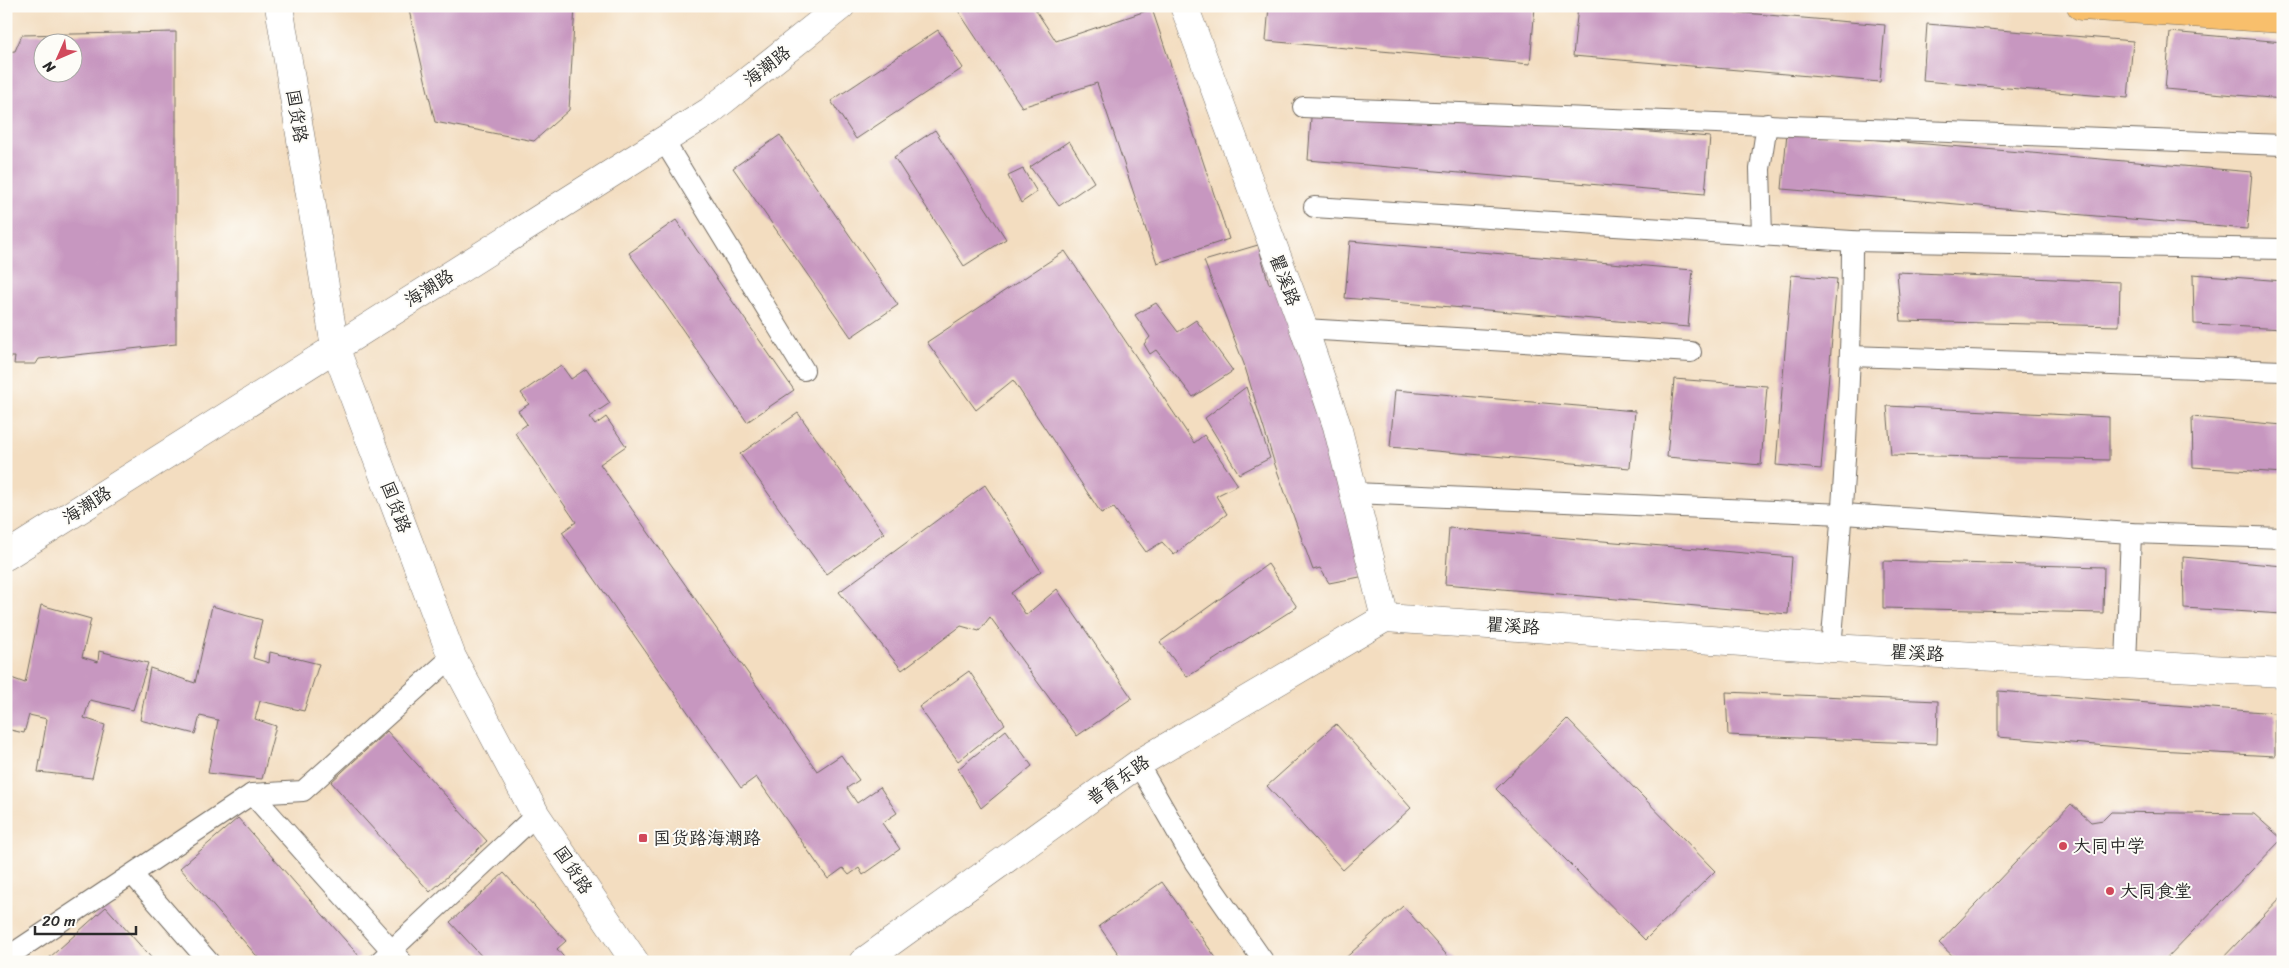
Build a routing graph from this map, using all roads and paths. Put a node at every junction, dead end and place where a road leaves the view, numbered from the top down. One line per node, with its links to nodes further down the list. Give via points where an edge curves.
1 (279, 6): 15 (street, 国货路)
2 (841, 6): 8 (street, 海潮路, via 710,111)
3 (1184, 6): 14 (street, 瞿溪路)
4 (2081, 6): 5 (main road)
5 (2283, 18)
6 (1304, 107): 7 (lane)
7 (1767, 124): 9 (lane); 11 (lane, via 1760,169)
8 (664, 141): 15 (street, 海潮路); 18 (lane)
9 (2283, 145)
10 (1314, 207): 11 (lane)
11 (1762, 236): 12 (lane)
12 (1852, 241): 13 (lane); 17 (lane)
13 (2283, 249)
14 (1304, 329): 16 (lane); 20 (street, 瞿溪路, via 1337,426)
15 (336, 347): 24 (street, 海潮路); 27 (street, 国货路)
16 (1691, 352)
17 (1850, 356): 19 (lane); 21 (lane)
18 (804, 370)
19 (2283, 371)
20 (1354, 493): 21 (lane); 25 (street, 瞿溪路)
21 (1843, 514): 22 (lane); 26 (lane)
22 (2131, 533): 23 (lane); 28 (lane)
23 (2283, 538)
24 (6, 556)
25 (1386, 618): 26 (street, 瞿溪路); 30 (street, 普育东路)
26 (1831, 648): 28 (street, 瞿溪路)
27 (452, 657): 31 (lane, via 303,791); 32 (street, 国货路)
28 (2126, 664): 29 (street, 瞿溪路)
29 (2283, 673)
30 (1138, 764): 38 (street, 普育东路); 39 (lane, via 1195,863)
31 (252, 794): 33 (lane); 35 (lane)
32 (536, 815): 35 (lane); 37 (street, 国货路)
33 (133, 875): 34 (lane); 36 (lane)
34 (6, 958)
35 (391, 958)
36 (210, 962)
37 (636, 962)
38 (863, 962)
39 (1264, 962)

